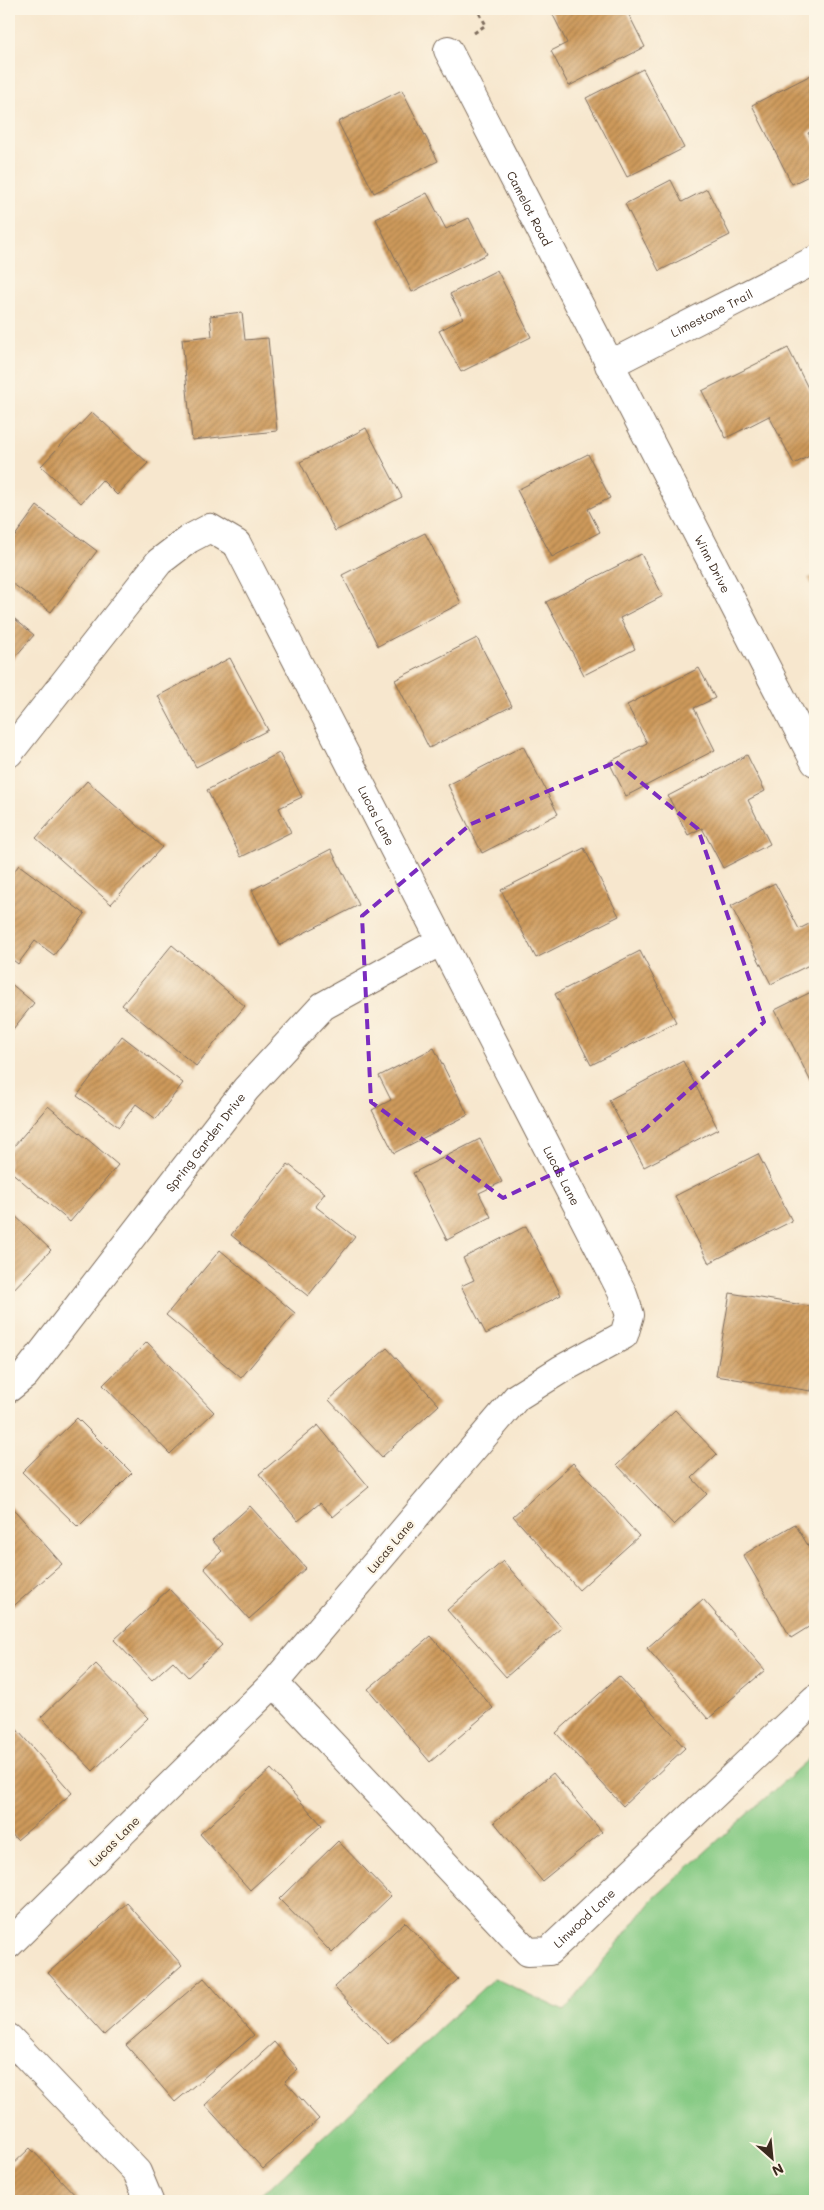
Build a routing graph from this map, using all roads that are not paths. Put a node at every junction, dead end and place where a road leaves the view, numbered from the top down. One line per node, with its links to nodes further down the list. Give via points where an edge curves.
1 (448, 50): 3 (street, Camelot Road)
2 (815, 260): 3 (street, Limestone Trail)
3 (609, 365): 4 (street, Winn Drive)
4 (812, 746)
5 (9, 752): 6 (street, Lucas Lane, via 159,562 188,539 210,528 237,544)
6 (441, 941): 7 (street, Spring Garden Drive, via 323,1006 246,1089 24,1375); 8 (street, Lucas Lane, via 622,1292 630,1315 624,1335 517,1397)
7 (9, 1388)
8 (274, 1683): 9 (street, Linwood Lane, via 528,1952 550,1951); 10 (street, Lucas Lane)
9 (815, 1699)
10 (9, 1944)
11 (9, 2038): 12 (street, via 137,2172)
12 (149, 2201)

